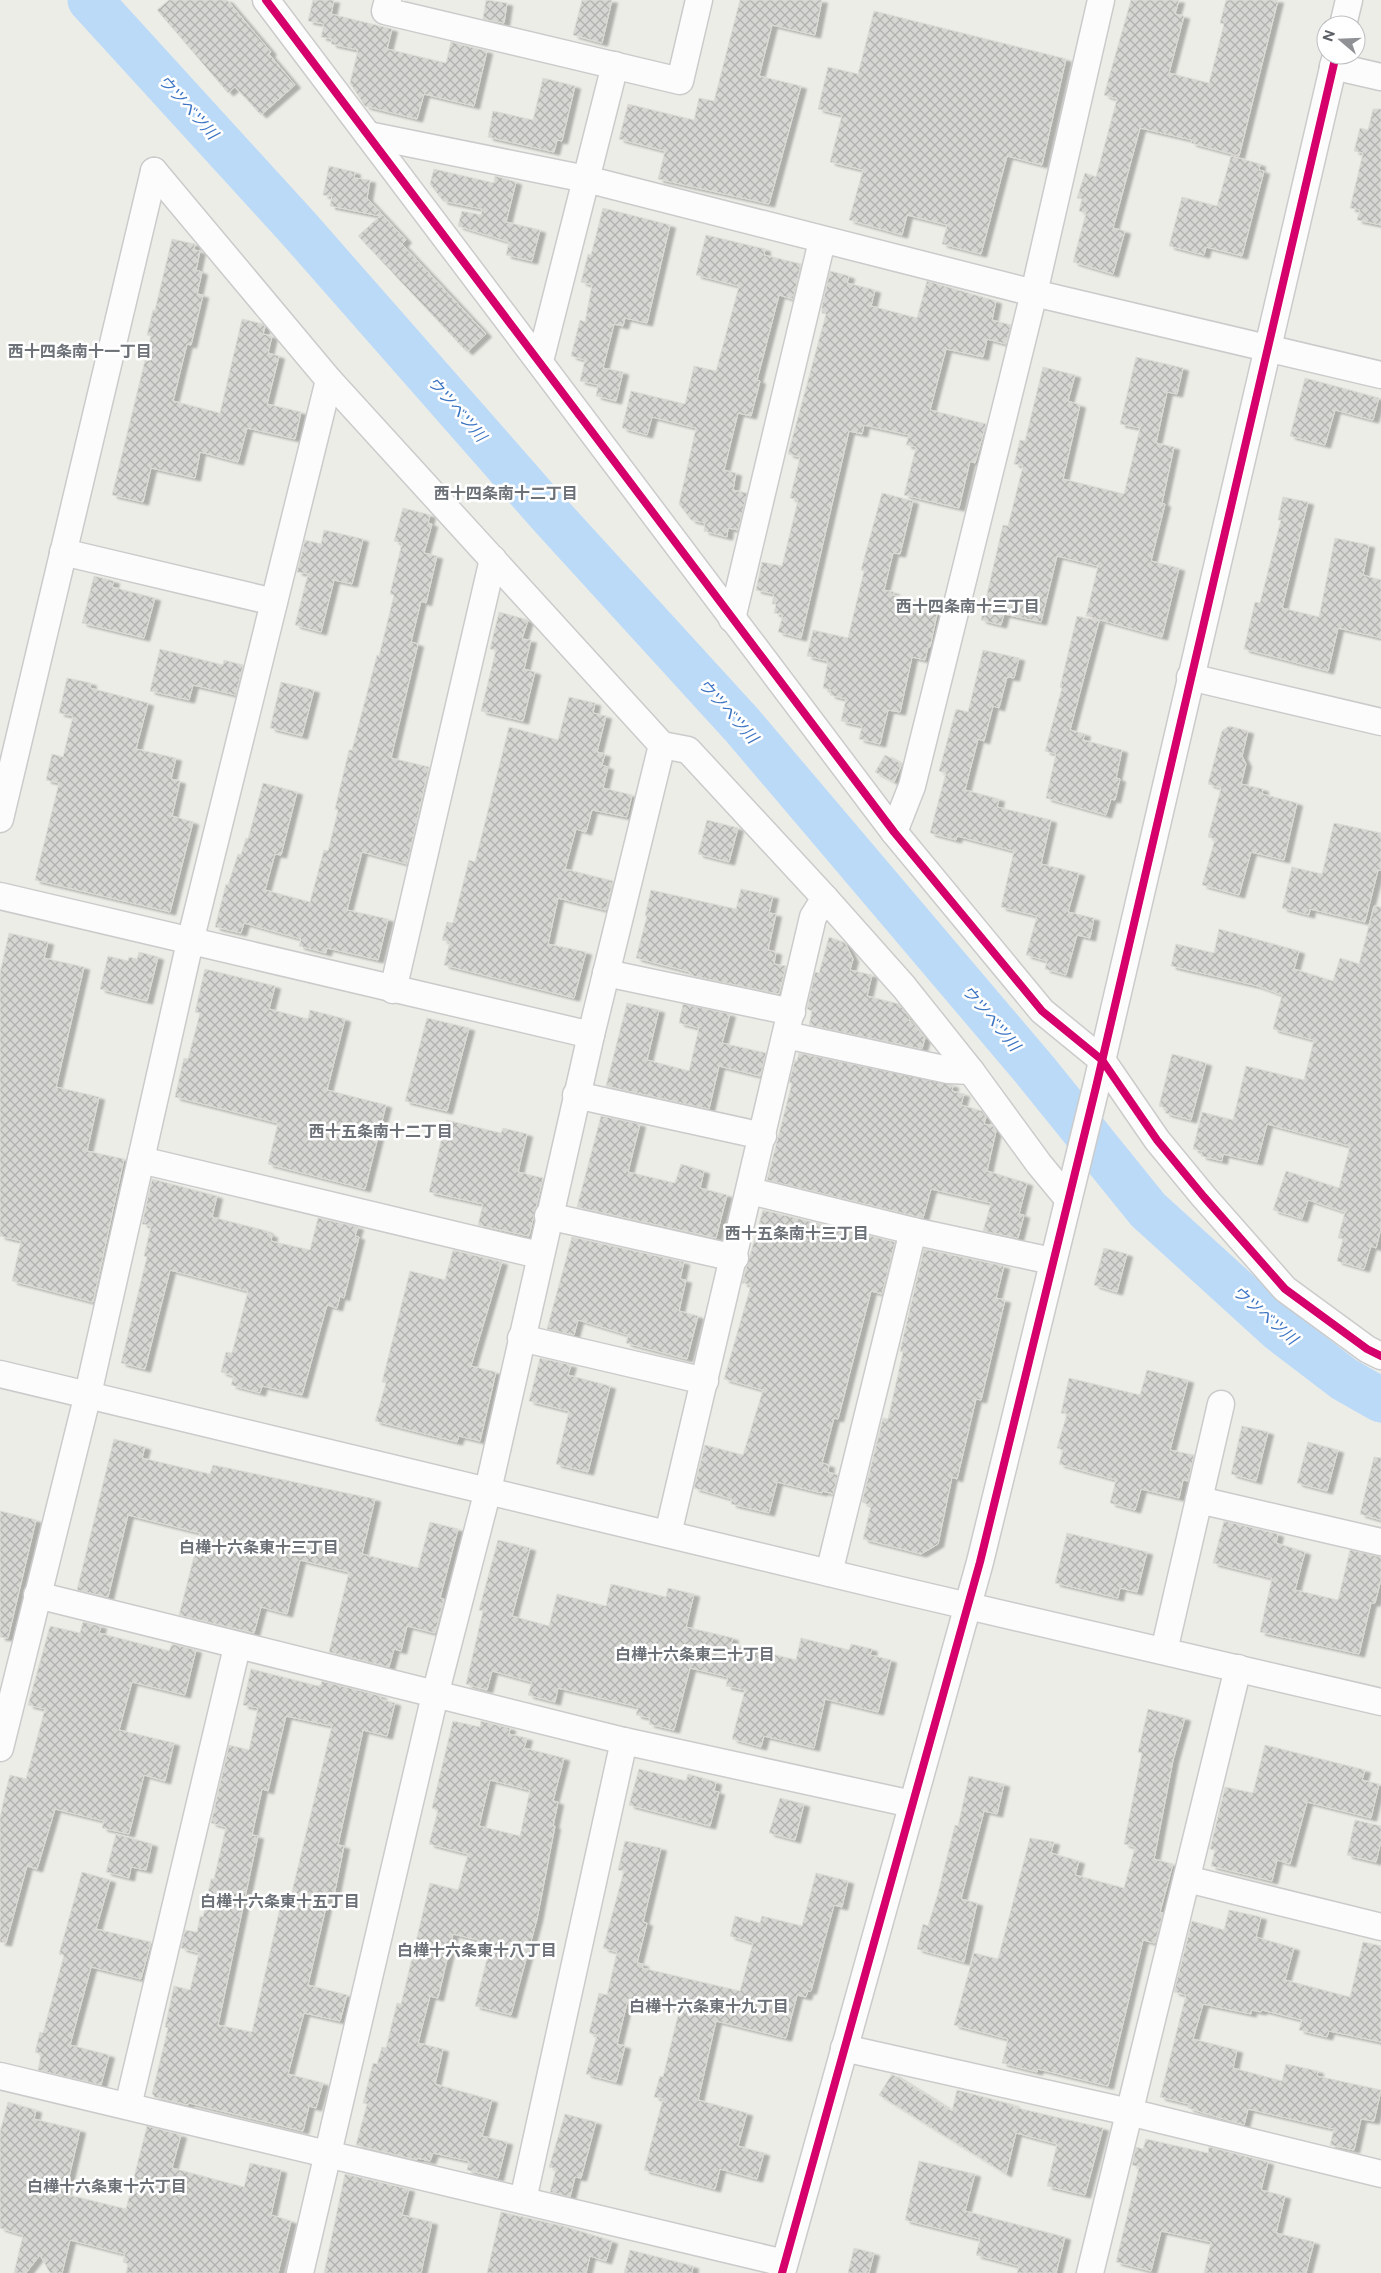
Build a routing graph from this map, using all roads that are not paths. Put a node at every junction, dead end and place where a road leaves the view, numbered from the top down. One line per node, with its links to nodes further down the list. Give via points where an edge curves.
1 (266, 0): 11 (street)
2 (388, 0): 7 (street, via 385,11)
3 (699, 0): 7 (street, via 680,81)
4 (1101, 0): 14 (street)
5 (1349, 0): 6 (street)
6 (1345, 15)
7 (615, 65): 12 (street)
8 (1334, 65): 15 (street)
9 (1346, 65): 10 (street)
10 (1381, 77)
11 (368, 134): 12 (street); 16 (street)
12 (586, 179): 13 (street); 16 (street)
13 (822, 241): 14 (street); 22 (street)
14 (1034, 293): 15 (street); 27 (street, via 912,786)
15 (1266, 348): 17 (street); 23 (street)
16 (540, 361): 22 (street)
17 (1381, 375)
18 (329, 380): 19 (street, via 154,171); 20 (street); 21 (street)
19 (64, 552): 21 (street); 26 (street)
20 (493, 560): 25 (street); 32 (street)
21 (274, 602): 30 (street)
22 (732, 619): 27 (street)
23 (1190, 677): 24 (street); 35 (street)
24 (1381, 722)
25 (662, 746): 29 (street, via 688,750); 31 (street)
26 (0, 819)
27 (894, 832): 35 (street, via 1042,1011)
28 (0, 896): 30 (street)
29 (825, 898): 33 (street, via 813,917); 36 (street, via 904,987)
30 (190, 942): 32 (street); 39 (street)
31 (606, 973): 33 (street); 34 (street)
32 (393, 990): 34 (street)
33 (789, 1024): 36 (street, via 948,1070); 38 (street)
34 (591, 1034): 37 (street)
35 (1102, 1060): 40 (street); 48 (street, via 1157,1140 1285,1289 1366,1349)
36 (971, 1071): 40 (street, via 1039,1164)
37 (576, 1095): 38 (street); 42 (street)
38 (763, 1136): 41 (street)
39 (140, 1160): 44 (street); 51 (street)
40 (1071, 1188): 46 (street)
41 (750, 1191): 43 (street); 45 (street)
42 (548, 1216): 44 (street); 45 (street)
43 (913, 1231): 46 (street); 57 (street)
44 (539, 1255): 47 (street)
45 (734, 1258): 50 (street)
46 (1052, 1261): 59 (street)
47 (521, 1338): 50 (street); 53 (street)
48 (1381, 1356)
49 (0, 1374): 51 (street)
50 (705, 1381): 55 (street)
51 (88, 1394): 53 (street); 58 (street)
52 (1221, 1404): 54 (street)
53 (488, 1490): 55 (street); 63 (street)
54 (1199, 1500): 56 (street); 61 (street)
55 (668, 1534): 57 (street)
56 (1381, 1542)
57 (828, 1573): 59 (street)
58 (37, 1595): 60 (street); 66 (street)
59 (968, 1606): 61 (street); 67 (street)
60 (238, 1646): 63 (street); 72 (street)
61 (1164, 1651): 62 (street)
62 (1238, 1668): 64 (street); 68 (street)
63 (434, 1694): 65 (street); 74 (street)
64 (1381, 1702)
65 (624, 1741): 67 (street); 76 (street)
66 (0, 1748)
67 (912, 1804): 70 (street)
68 (1187, 1878): 69 (street); 73 (street)
69 (1381, 1927)
70 (844, 2048): 73 (street); 77 (street)
71 (0, 2076): 72 (street)
72 (128, 2106): 74 (street)
73 (1129, 2112): 75 (street); 79 (street)
74 (329, 2154): 76 (street); 78 (street)
75 (1381, 2174)
76 (523, 2200): 77 (street)
77 (783, 2268)
78 (300, 2273)
79 (1090, 2273)

